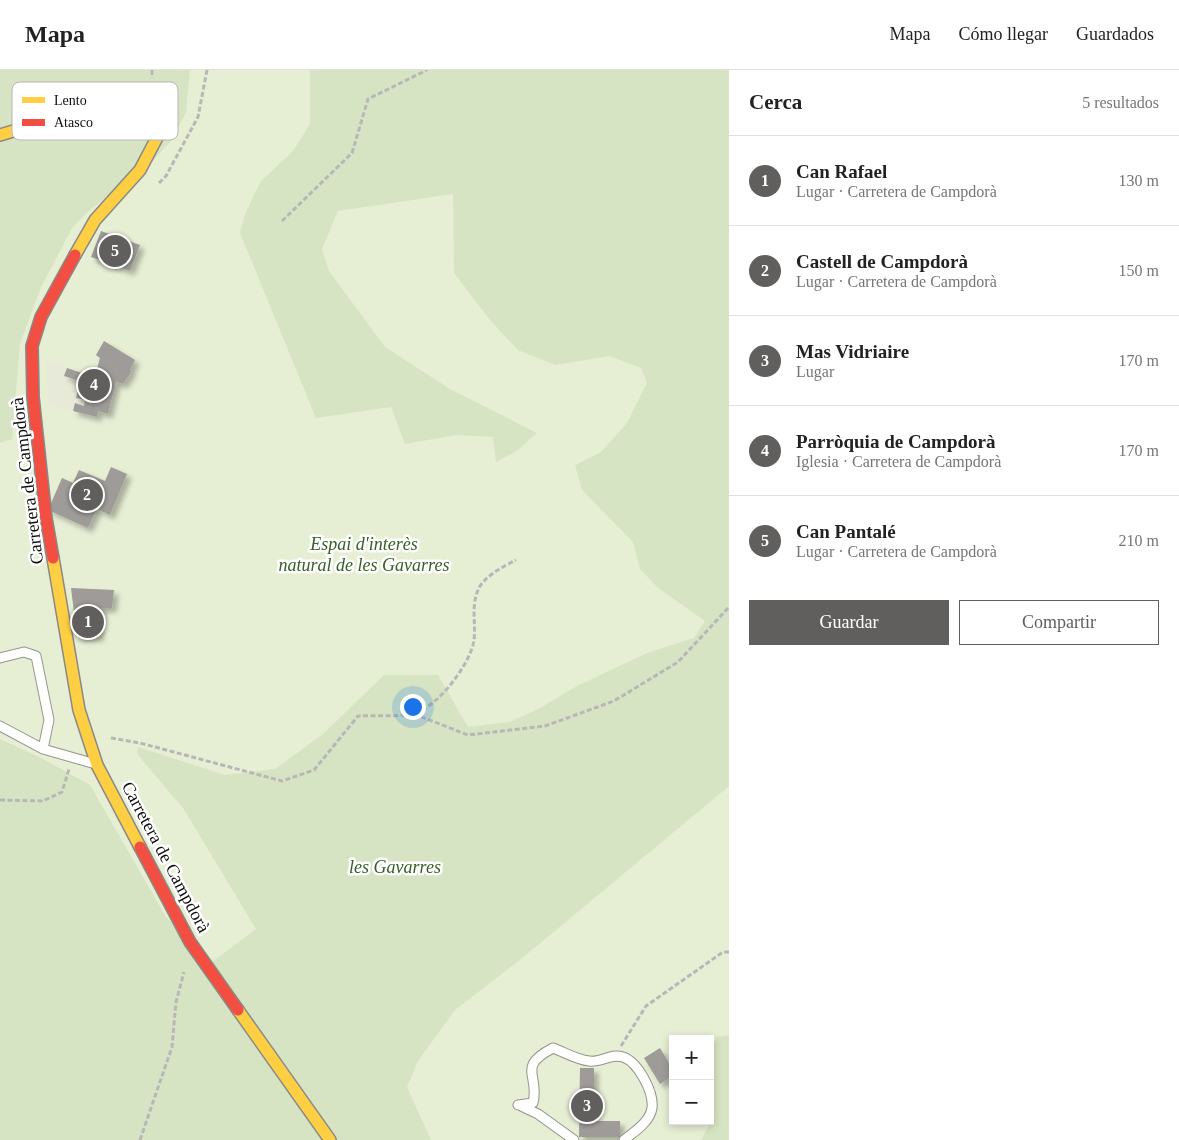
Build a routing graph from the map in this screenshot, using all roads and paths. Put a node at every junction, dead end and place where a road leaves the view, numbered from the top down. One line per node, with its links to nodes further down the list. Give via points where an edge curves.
1 (427, 70): 5 (path, via 368,99 352,153)
2 (12, 131): 3 (street, Carretera de Campdorà)
3 (0, 135)
4 (156, 140): 11 (street, Carretera de Campdorà, via 140,170 95,220 41,317 32,346 33,396 46,518 80,710)
5 (282, 221)
6 (516, 560): 9 (path, via 478,588 474,606 474,642 470,652 454,681 429,706)
7 (729, 607): 9 (path, via 678,662 614,701 545,726 468,736)
8 (0, 658): 12 (lane, via 24,652 36,656 49,720)
9 (414, 714): 11 (path, via 358,716 314,770 282,781 140,743)
10 (0, 726): 12 (lane)
11 (87, 733): 14 (street, Carretera de Campdorà)
12 (43, 749): 13 (lane)
13 (74, 759): 14 (lane); 15 (path, via 62,792 43,801)
14 (98, 765): 20 (street, Carretera de Campdorà, via 190,942)
15 (0, 800)
16 (729, 952): 18 (path, via 723,952 646,1006)
17 (185, 967): 19 (path, via 176,1002 172,1047)
18 (615, 1055): 21 (lane, via 590,1062 553,1048 533,1061 533,1103 518,1105 538,1114); 22 (lane, via 628,1059 636,1067 650,1091 652,1109 643,1124)
19 (140, 1140)
20 (330, 1140)
21 (574, 1140)
22 (624, 1140)

